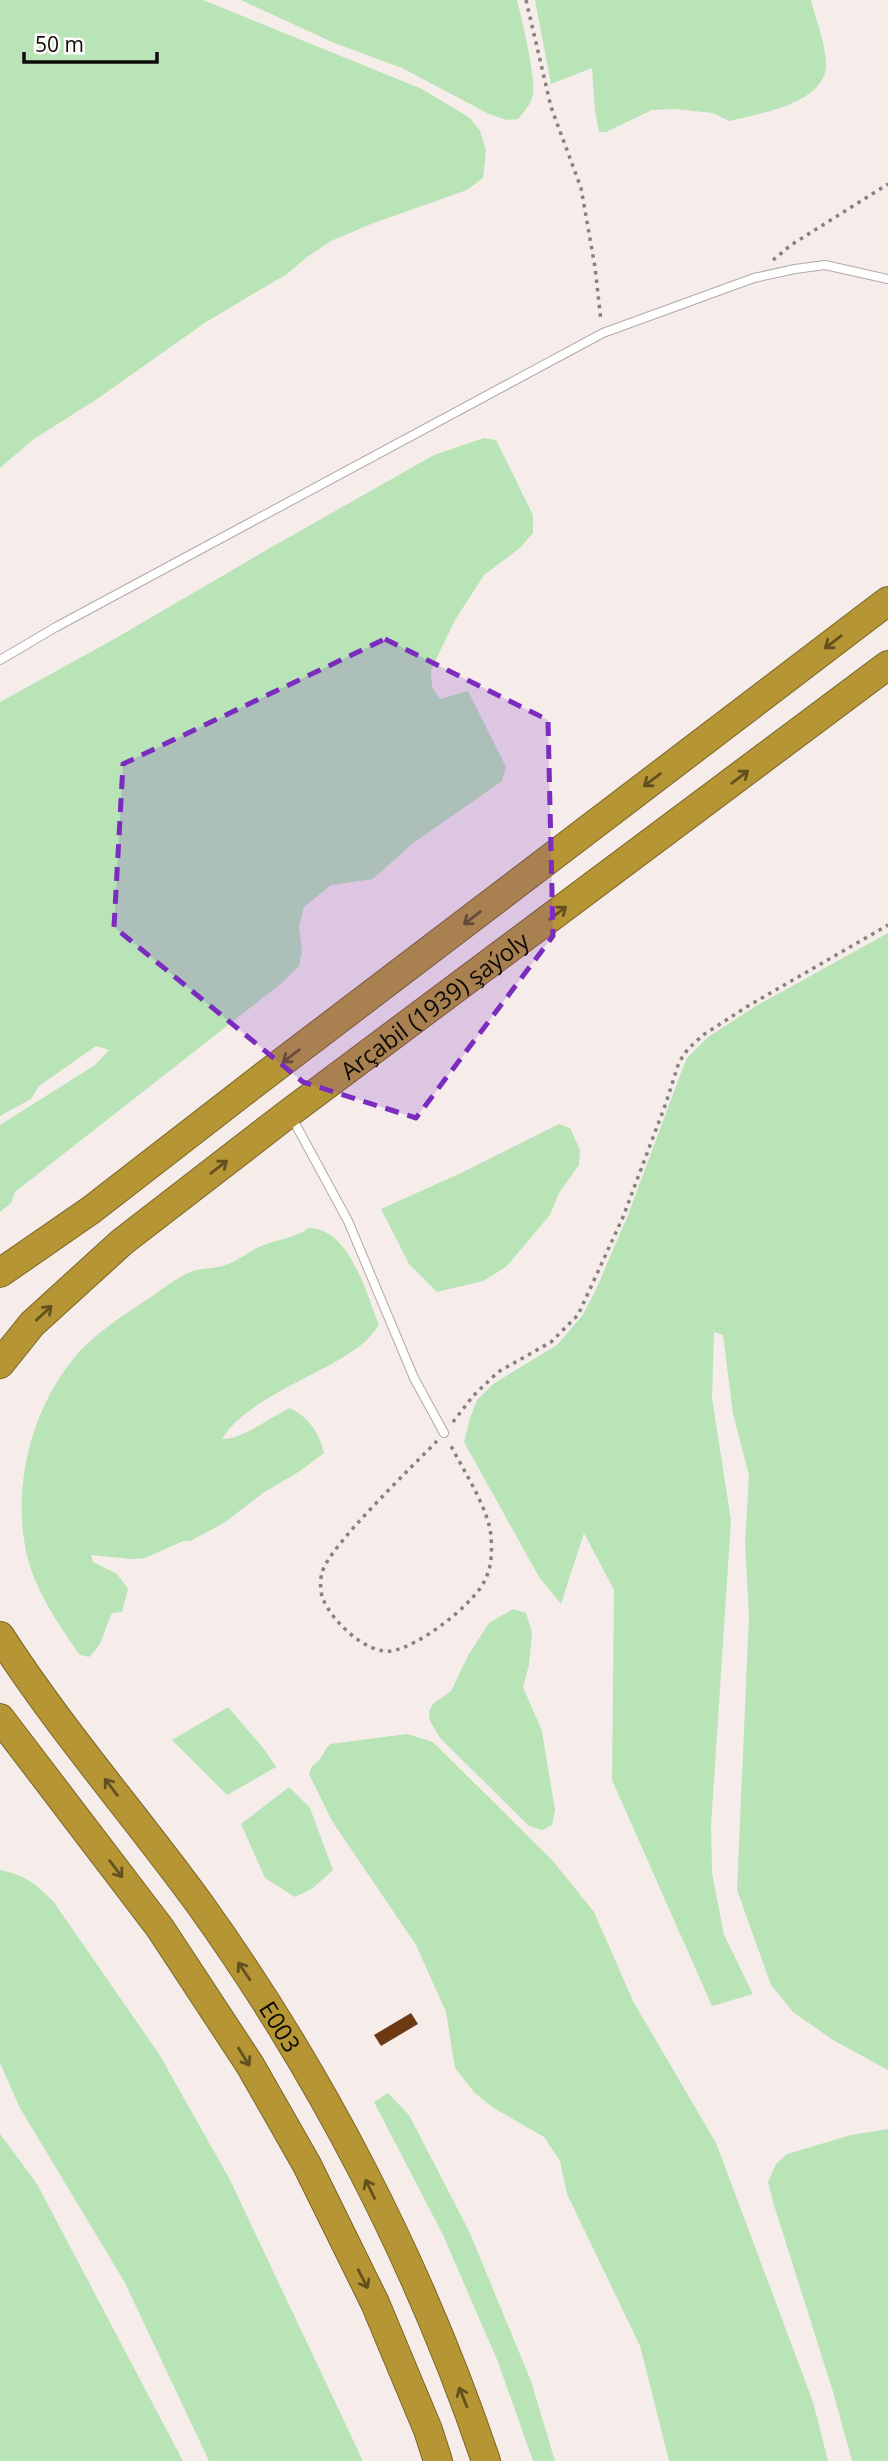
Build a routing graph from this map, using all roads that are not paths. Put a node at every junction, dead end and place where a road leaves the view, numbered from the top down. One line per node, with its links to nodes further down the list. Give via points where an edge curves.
1 (888, 279): 3 (lane, via 825,265 795,269 754,278 603,333)
2 (888, 601): 6 (highway, Arçabil (1939) şaýoly, one-way to 6, via 91,1210)
3 (0, 660)
4 (888, 665): 5 (highway, Arçabil (1939) şaýoly, one-way to 4)
5 (289, 1113): 7 (highway, Arçabil (1939) şaýoly, one-way to 5, via 32,1324 122,1242); 8 (lane, via 348,1221 414,1378)
6 (0, 1273)
7 (0, 1364)
8 (444, 1433)
9 (0, 1636): 12 (highway, E003, one-way to 9, via 417,2285 349,2146 288,2040 199,1904)
10 (0, 1718): 11 (highway, E003, one-way to 11, via 160,1928 250,2065 307,2165 375,2303)
11 (438, 2461)
12 (486, 2461)

